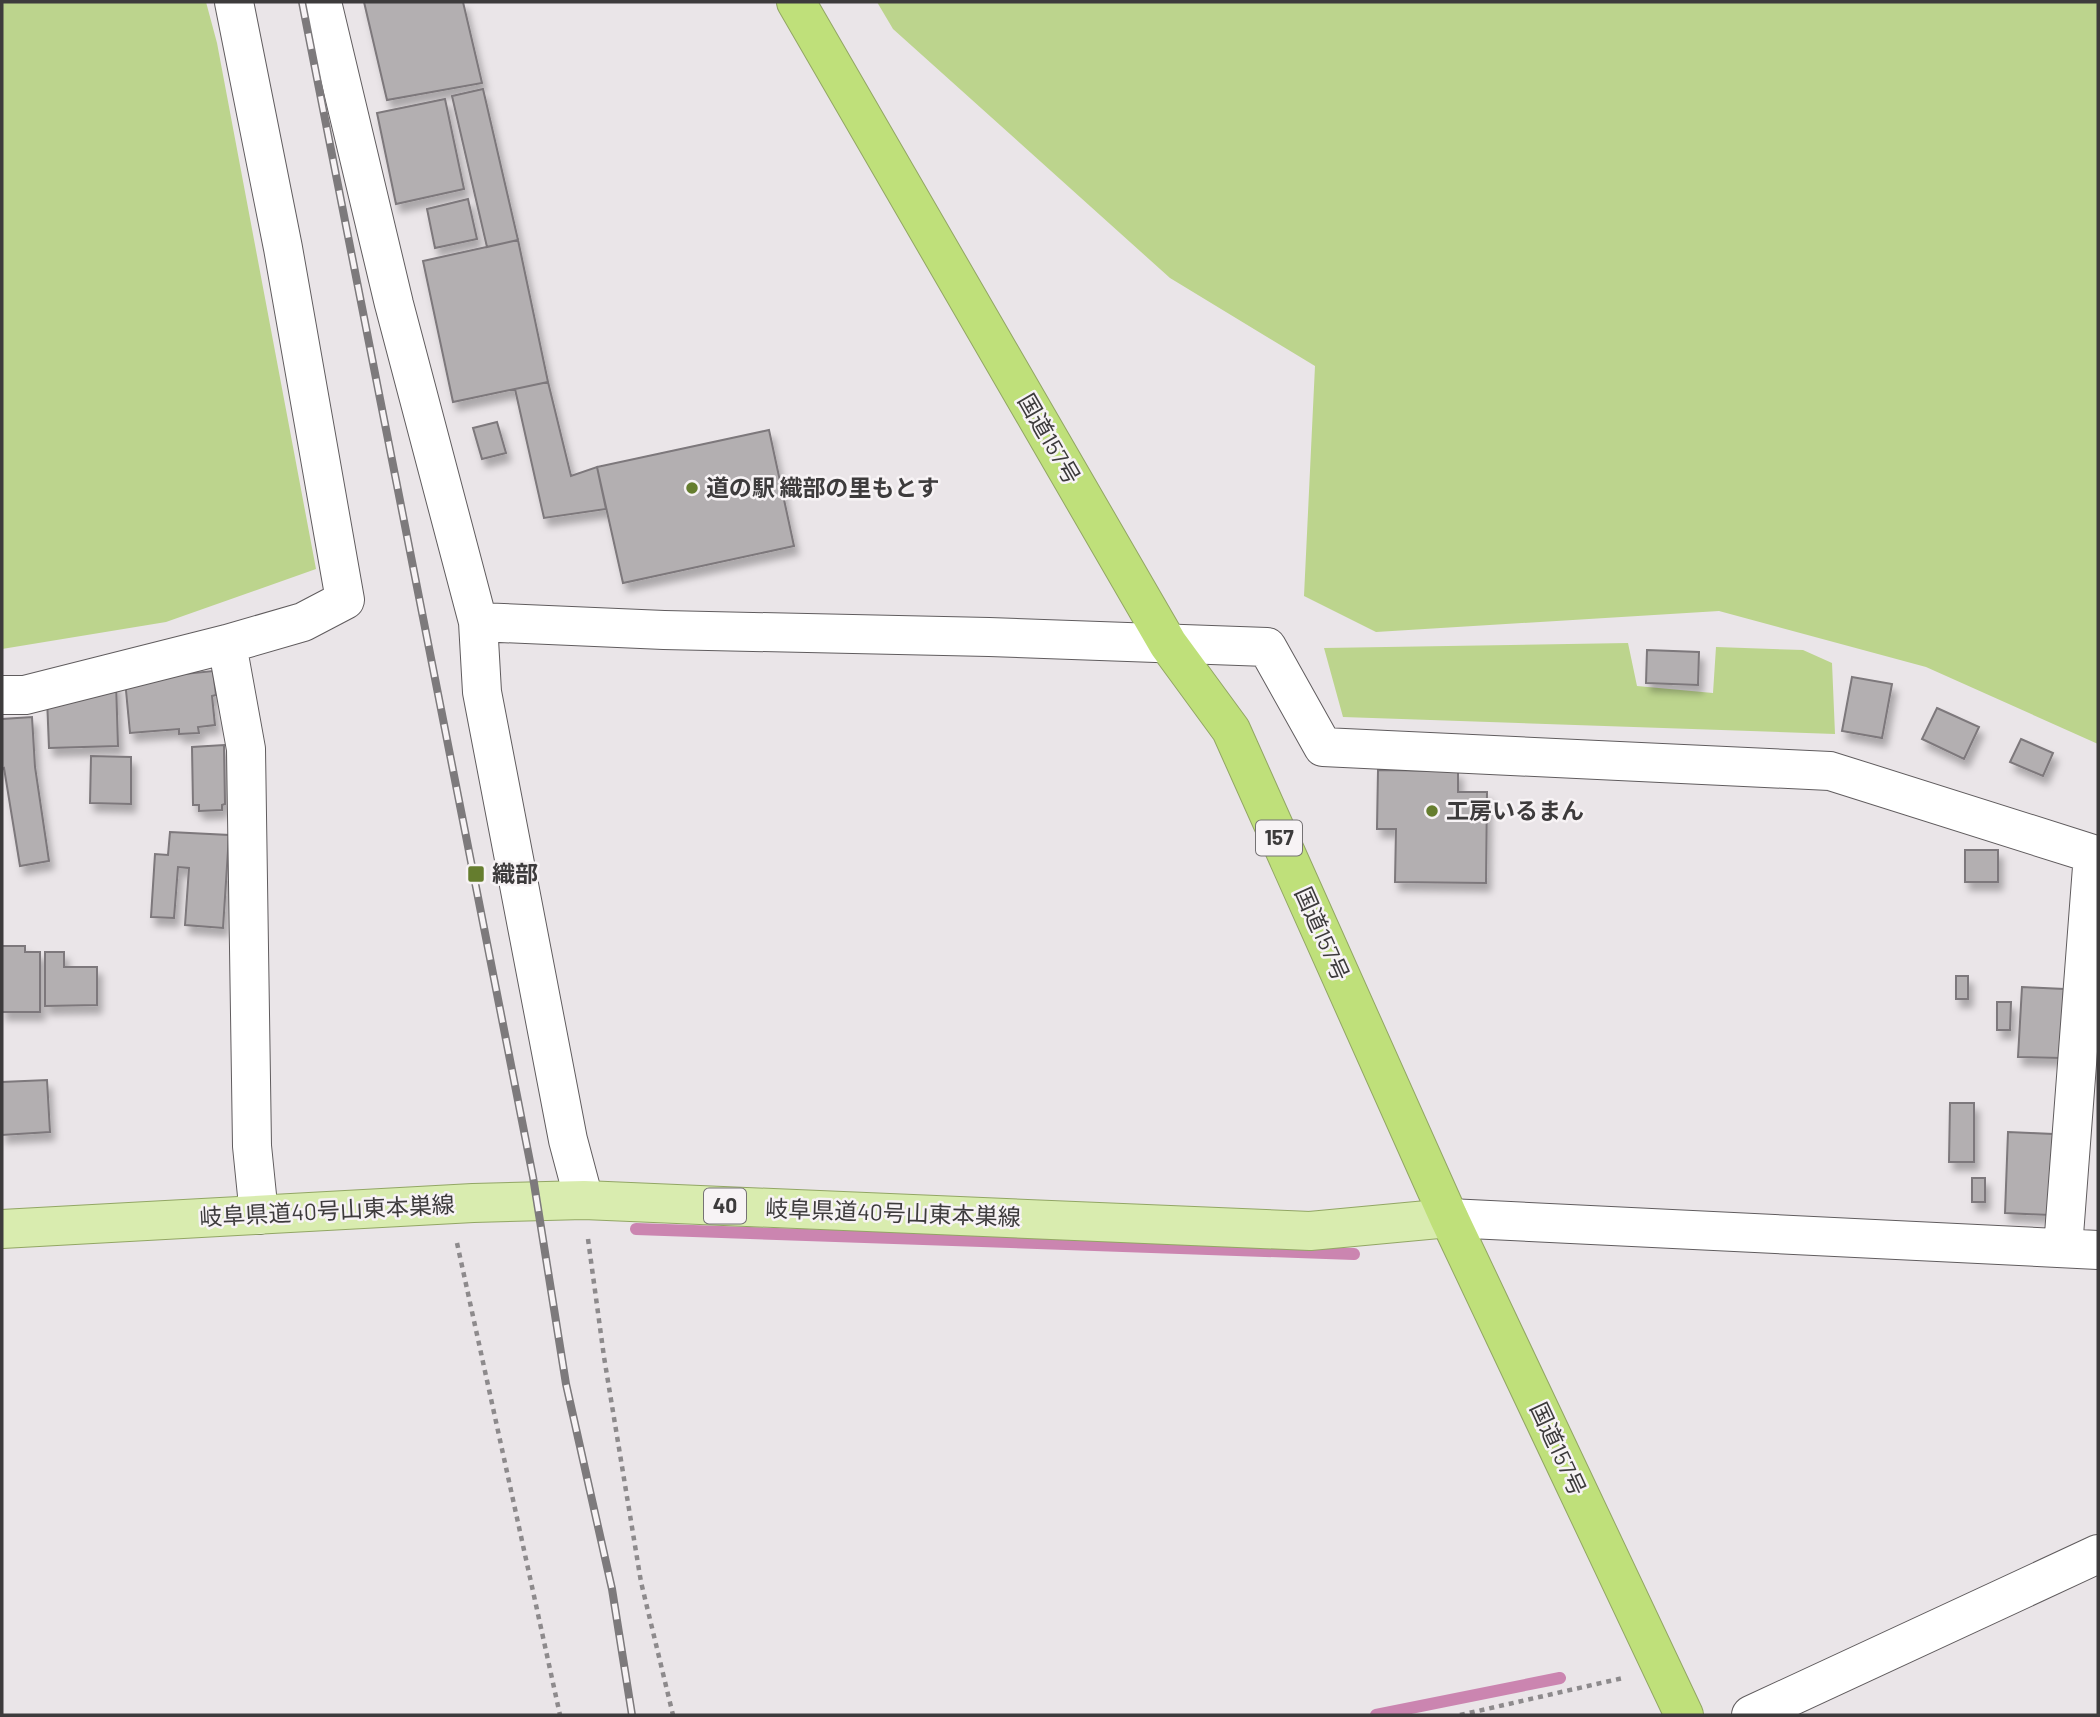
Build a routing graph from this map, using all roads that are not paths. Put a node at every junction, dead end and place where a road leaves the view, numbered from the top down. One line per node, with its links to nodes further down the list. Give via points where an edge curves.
1 (234, 2): 5 (street, via 345,600 303,622)
2 (321, 2): 4 (street)
3 (796, 2): 6 (highway, 国道157号 / 157)
4 (478, 622): 6 (street); 8 (street, via 482,692 568,1140)
5 (228, 644): 7 (street, via 25,695); 9 (street, via 246,749 252,1146)
6 (1168, 644): 10 (highway, 国道157号 / 157, via 1231,730); 12 (street, via 1267,647 1323,747 1830,771 2093,854)
7 (2, 695)
8 (584, 1200): 9 (main road, 岐阜県道40号山東本巣線 / 40); 10 (main road, 岐阜県道40号山東本巣線 / 40, via 1310,1231)
9 (259, 1215): 11 (main road, 岐阜県道40号山東本巣線 / 40)
10 (1449, 1218): 12 (street); 14 (highway, 国道157号 / 157)
11 (2, 1228)
12 (2080, 1249)
13 (2098, 1554): 15 (street)
14 (1684, 1715)
15 (1751, 1715)

